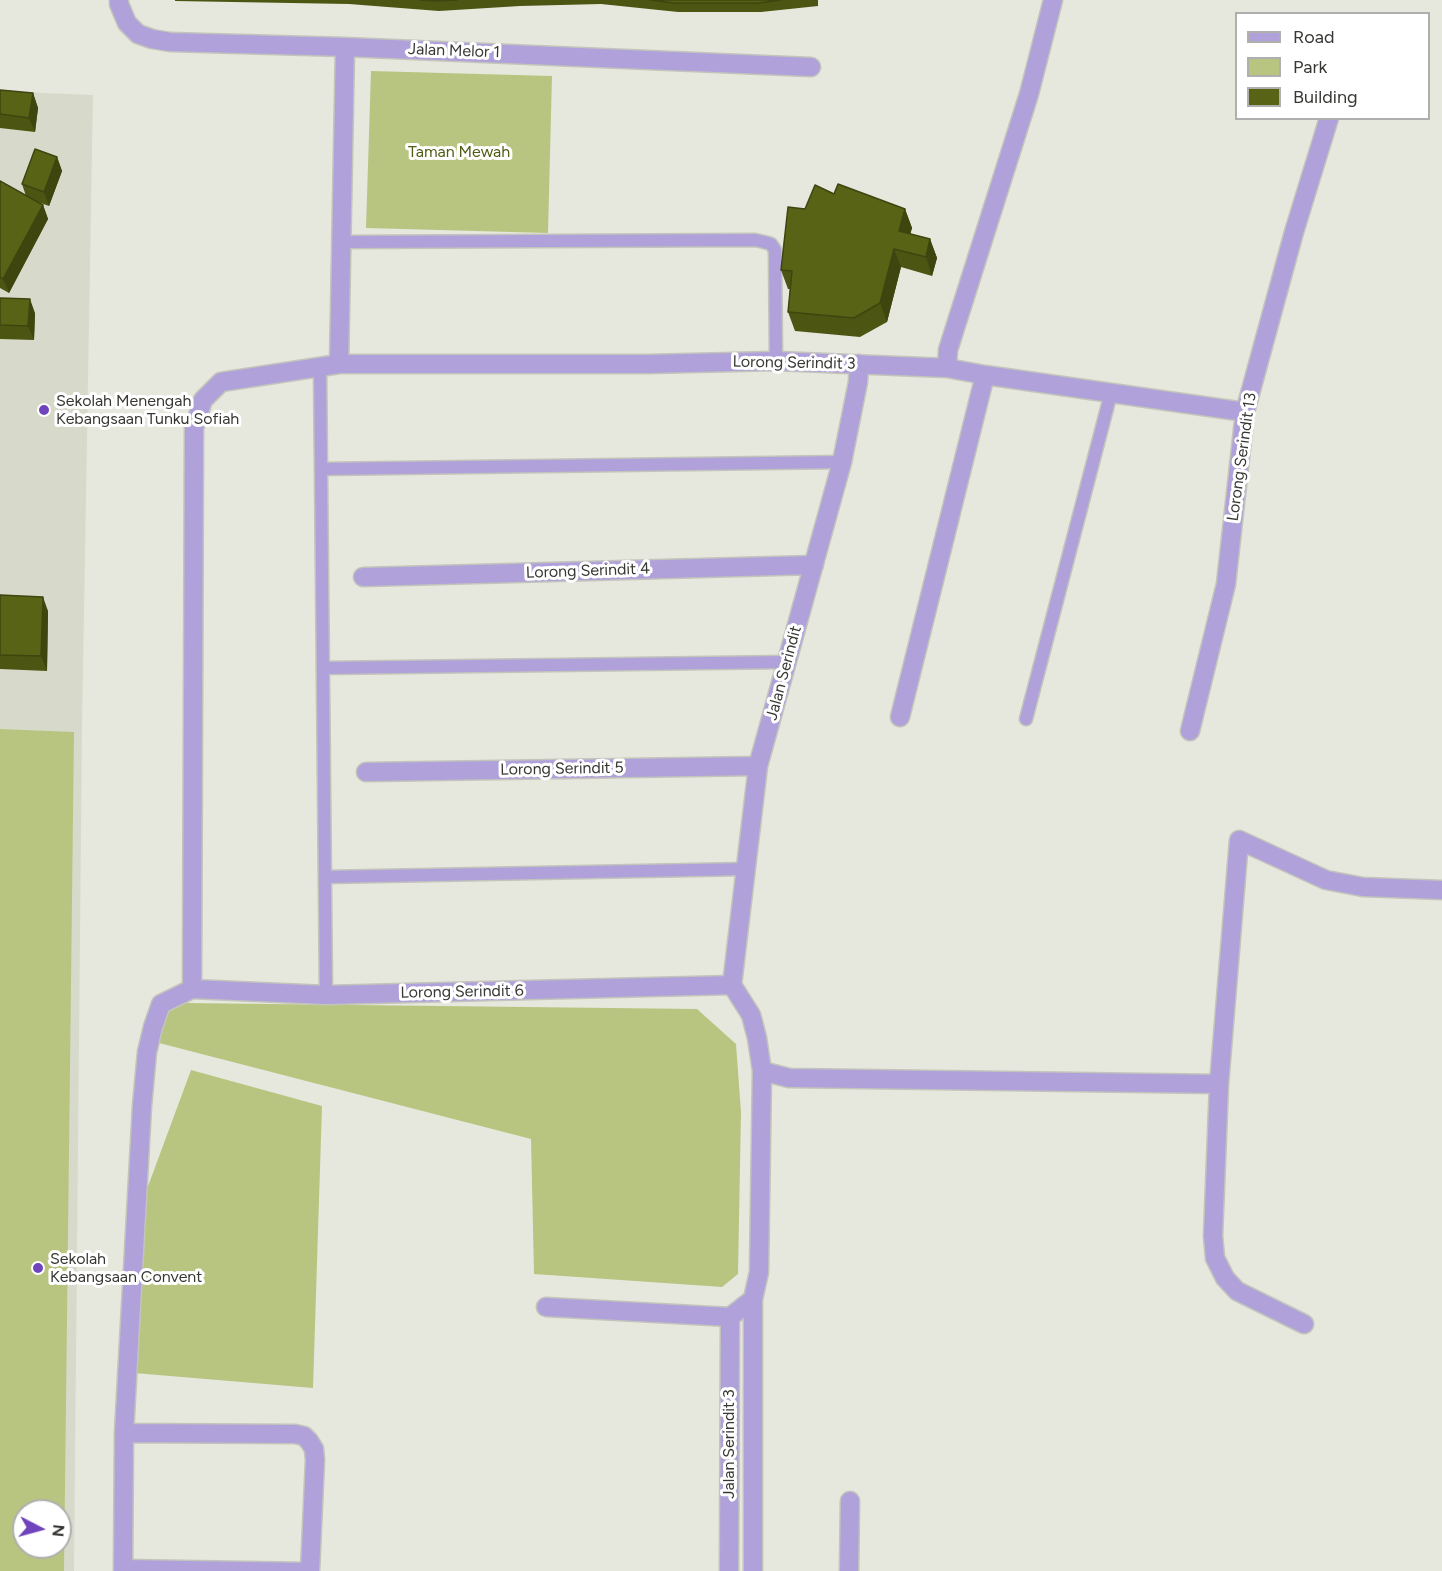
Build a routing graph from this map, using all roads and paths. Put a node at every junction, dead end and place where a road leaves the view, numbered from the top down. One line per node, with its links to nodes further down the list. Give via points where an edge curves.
1 (119, 0): 3 (street, Jalan Melor 1, via 127,23 138,34 152,39)
2 (1053, 0): 11 (street, via 1029,94 948,350)
3 (345, 47): 4 (street, Jalan Melor 1); 6 (street)
4 (811, 67)
5 (1328, 120): 14 (street, Lorong Serindit 13, via 1293,232)
6 (341, 242): 7 (lane, via 764,242 775,250); 8 (street)
7 (776, 361): 8 (street, Lorong Serindit 3); 9 (street, Lorong Serindit 3)
8 (339, 364): 10 (street, Lorong Serindit 3)
9 (859, 364): 11 (street, Lorong Serindit 3); 15 (street, Jalan Serindit)
10 (320, 367): 16 (lane); 30 (street, Lorong Serindit 3, via 221,382 203,400 194,428)
11 (947, 368): 12 (street, Lorong Serindit 3)
12 (985, 375): 13 (street, Lorong Serindit 3); 21 (street)
13 (1111, 393): 14 (street, Lorong Serindit 3); 22 (lane)
14 (1245, 412): 23 (street, Lorong Serindit 13, via 1226,584)
15 (842, 462): 16 (lane); 17 (street, Jalan Serindit)
16 (321, 469): 20 (lane)
17 (814, 565): 18 (street, Lorong Serindit 4); 19 (street, Jalan Serindit)
18 (363, 577)
19 (787, 662): 20 (lane); 24 (street, Jalan Serindit)
20 (323, 669): 27 (lane)
21 (900, 717)
22 (1026, 719)
23 (1190, 730)
24 (759, 766): 25 (street, Lorong Serindit 5); 26 (street, Jalan Serindit)
25 (366, 772)
26 (746, 869): 27 (lane); 29 (street, Jalan Serindit)
27 (325, 877): 31 (lane)
28 (1442, 890): 33 (street, via 1326,880 1239,840)
29 (732, 985): 31 (street, Lorong Serindit 6); 32 (street, via 751,1015)
30 (192, 989): 31 (street, Lorong Serindit 6); 38 (street, via 161,1004 147,1052)
31 (326, 995)
32 (762, 1071): 33 (street, via 789,1078); 34 (street, via 759,1272)
33 (1219, 1084): 37 (street, via 1215,1258 1237,1291)
34 (753, 1299): 36 (street); 43 (street)
35 (546, 1307): 36 (street)
36 (730, 1317): 42 (street, Jalan Serindit 3)
37 (1304, 1324)
38 (124, 1433): 40 (street); 41 (street, via 304,1436 314,1449 315,1460)
39 (850, 1500): 44 (street)
40 (123, 1568): 41 (lane)
41 (310, 1570)
42 (729, 1571)
43 (753, 1571)
44 (849, 1571)

